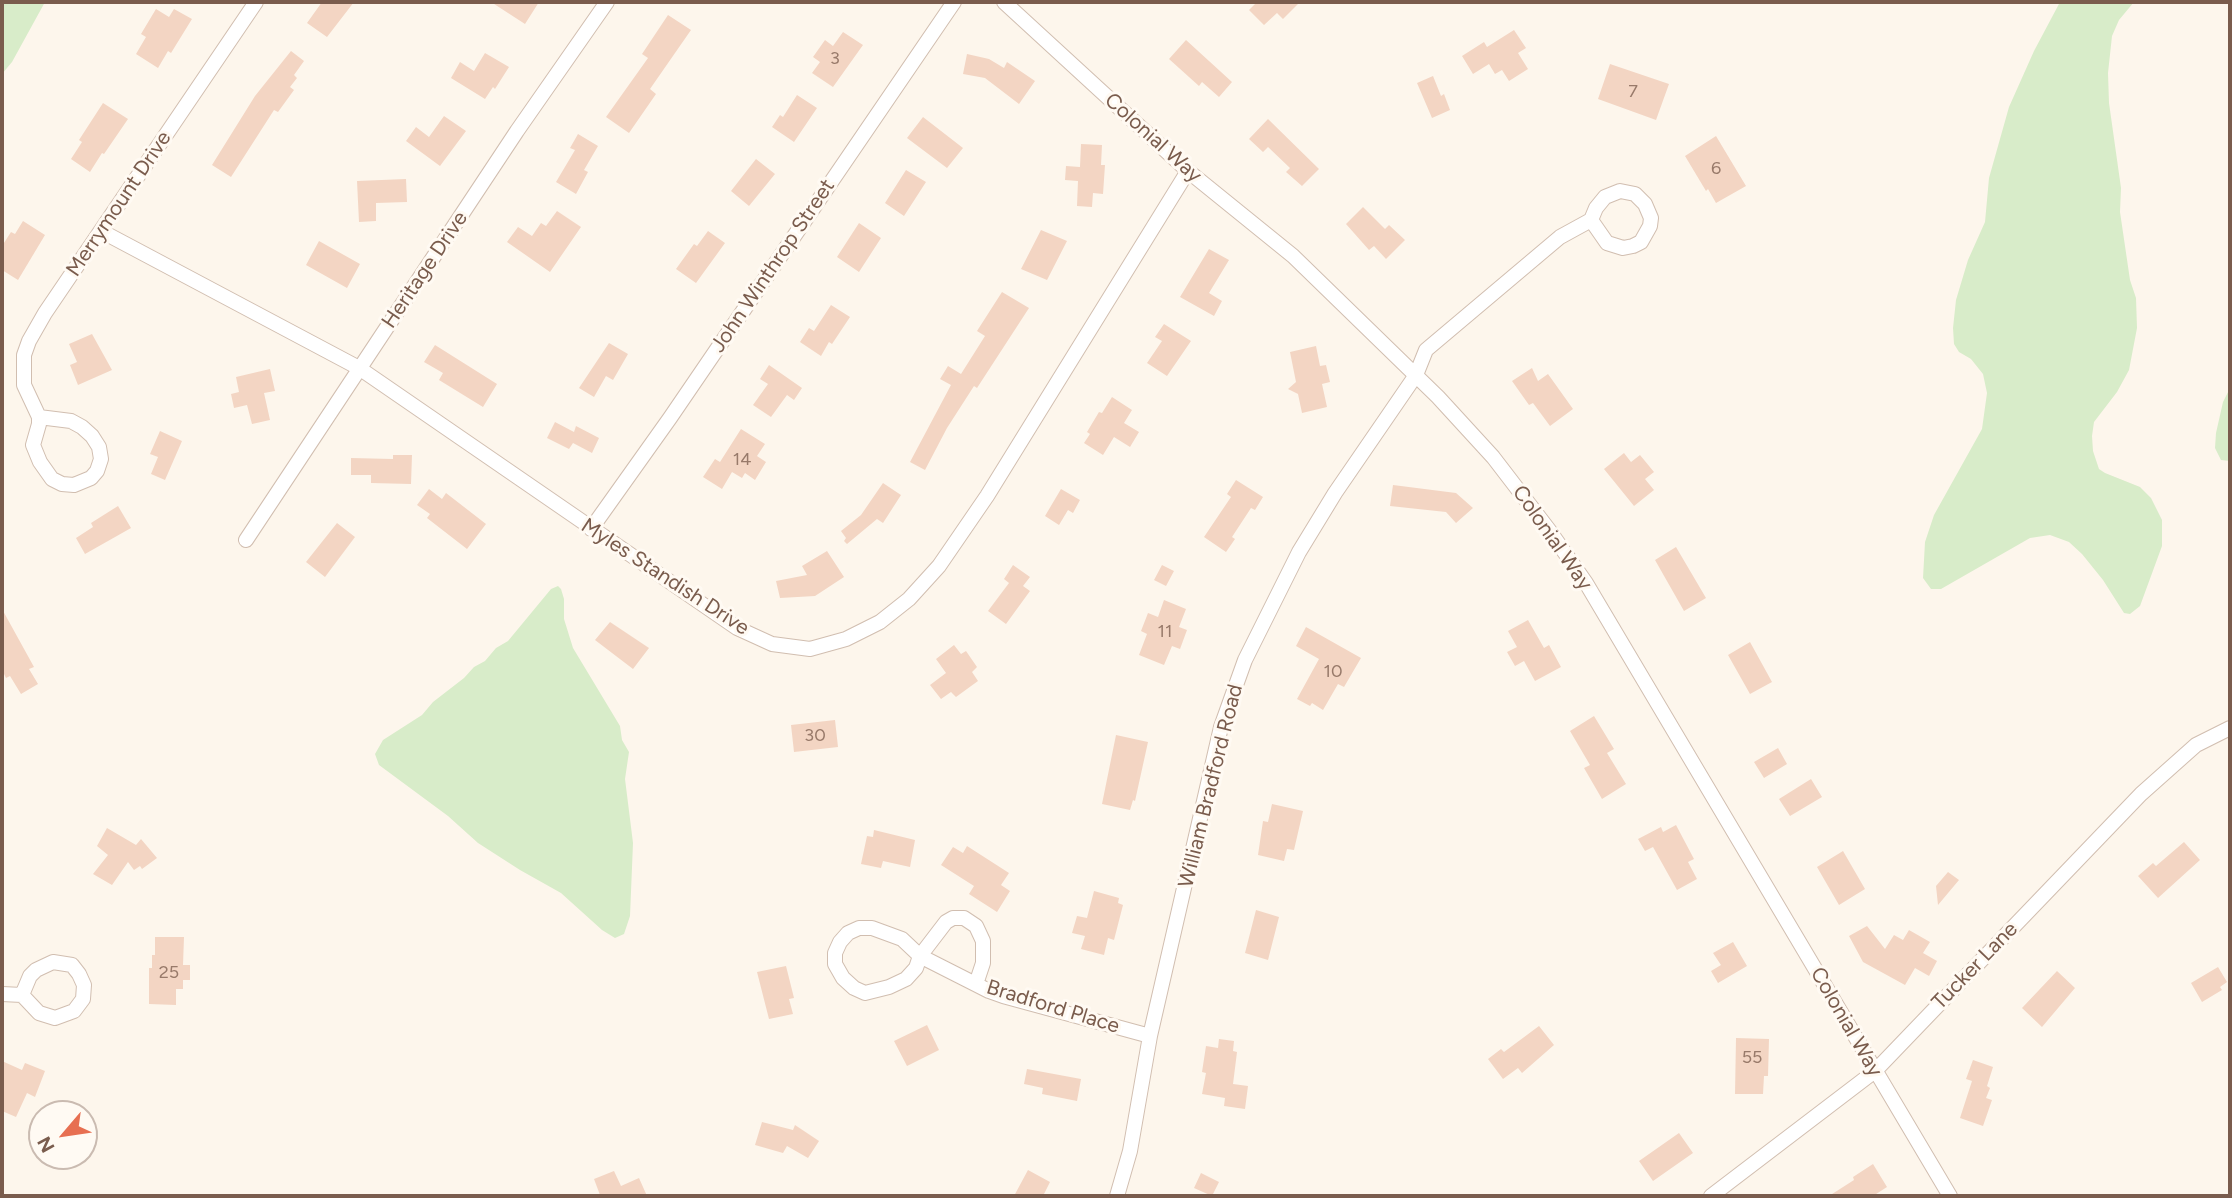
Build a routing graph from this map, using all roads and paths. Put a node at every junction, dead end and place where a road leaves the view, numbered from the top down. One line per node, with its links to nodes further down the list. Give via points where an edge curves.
1 (256, 2): 7 (street, Merrymount Drive)
2 (607, 2): 8 (street, Heritage Drive)
3 (954, 2): 11 (street, John Winthrop Street)
4 (1004, 2): 5 (street, Colonial Way)
5 (1188, 171): 9 (street, Colonial Way, via 1293,257); 11 (street, Myles Standish Drive, via 939,566 909,600 880,622 822,647 772,644 737,628)
6 (1591, 220): 6 (street, via 1604,240 1618,248 1637,244 1650,226 1643,202 1628,191 1605,197); 9 (street, William Bradford Road, via 1560,237 1426,350)
7 (101, 232): 8 (street, Myles Standish Drive); 10 (street, Merrymount Drive, via 45,313 24,355 24,385)
8 (359, 368): 11 (street, Myles Standish Drive); 12 (street, Heritage Drive)
9 (1416, 375): 18 (street, William Bradford Road, via 1299,552 1245,660 1221,727); 19 (street, Colonial Way, via 1482,442 1586,583)
10 (39, 417): 10 (street, via 71,421 92,436 101,459 91,478 68,485 52,479 33,445)
11 (591, 529)
12 (246, 540)
13 (2230, 728): 19 (street, Tucker Lane, via 2196,745 2141,794)
14 (920, 956): 14 (street, Bradford Place, via 906,979 865,993 846,982 834,958 843,937 865,928 894,934); 15 (street, Bradford Place); 15 (street, via 946,922 968,920 979,931 984,948)
15 (976, 984): 18 (street, Bradford Place, via 1011,999)
16 (2, 994): 17 (street)
17 (22, 995): 17 (street, via 30,976 53,962 72,965 83,985 83,999 74,1011 55,1018 39,1013)
18 (1150, 1036): 20 (street, William Bradford Road, via 1130,1151)
19 (1875, 1071): 21 (street, Tucker Lane); 22 (street, Colonial Way)
20 (1116, 1196)
21 (1711, 1196)
22 (1950, 1196)

